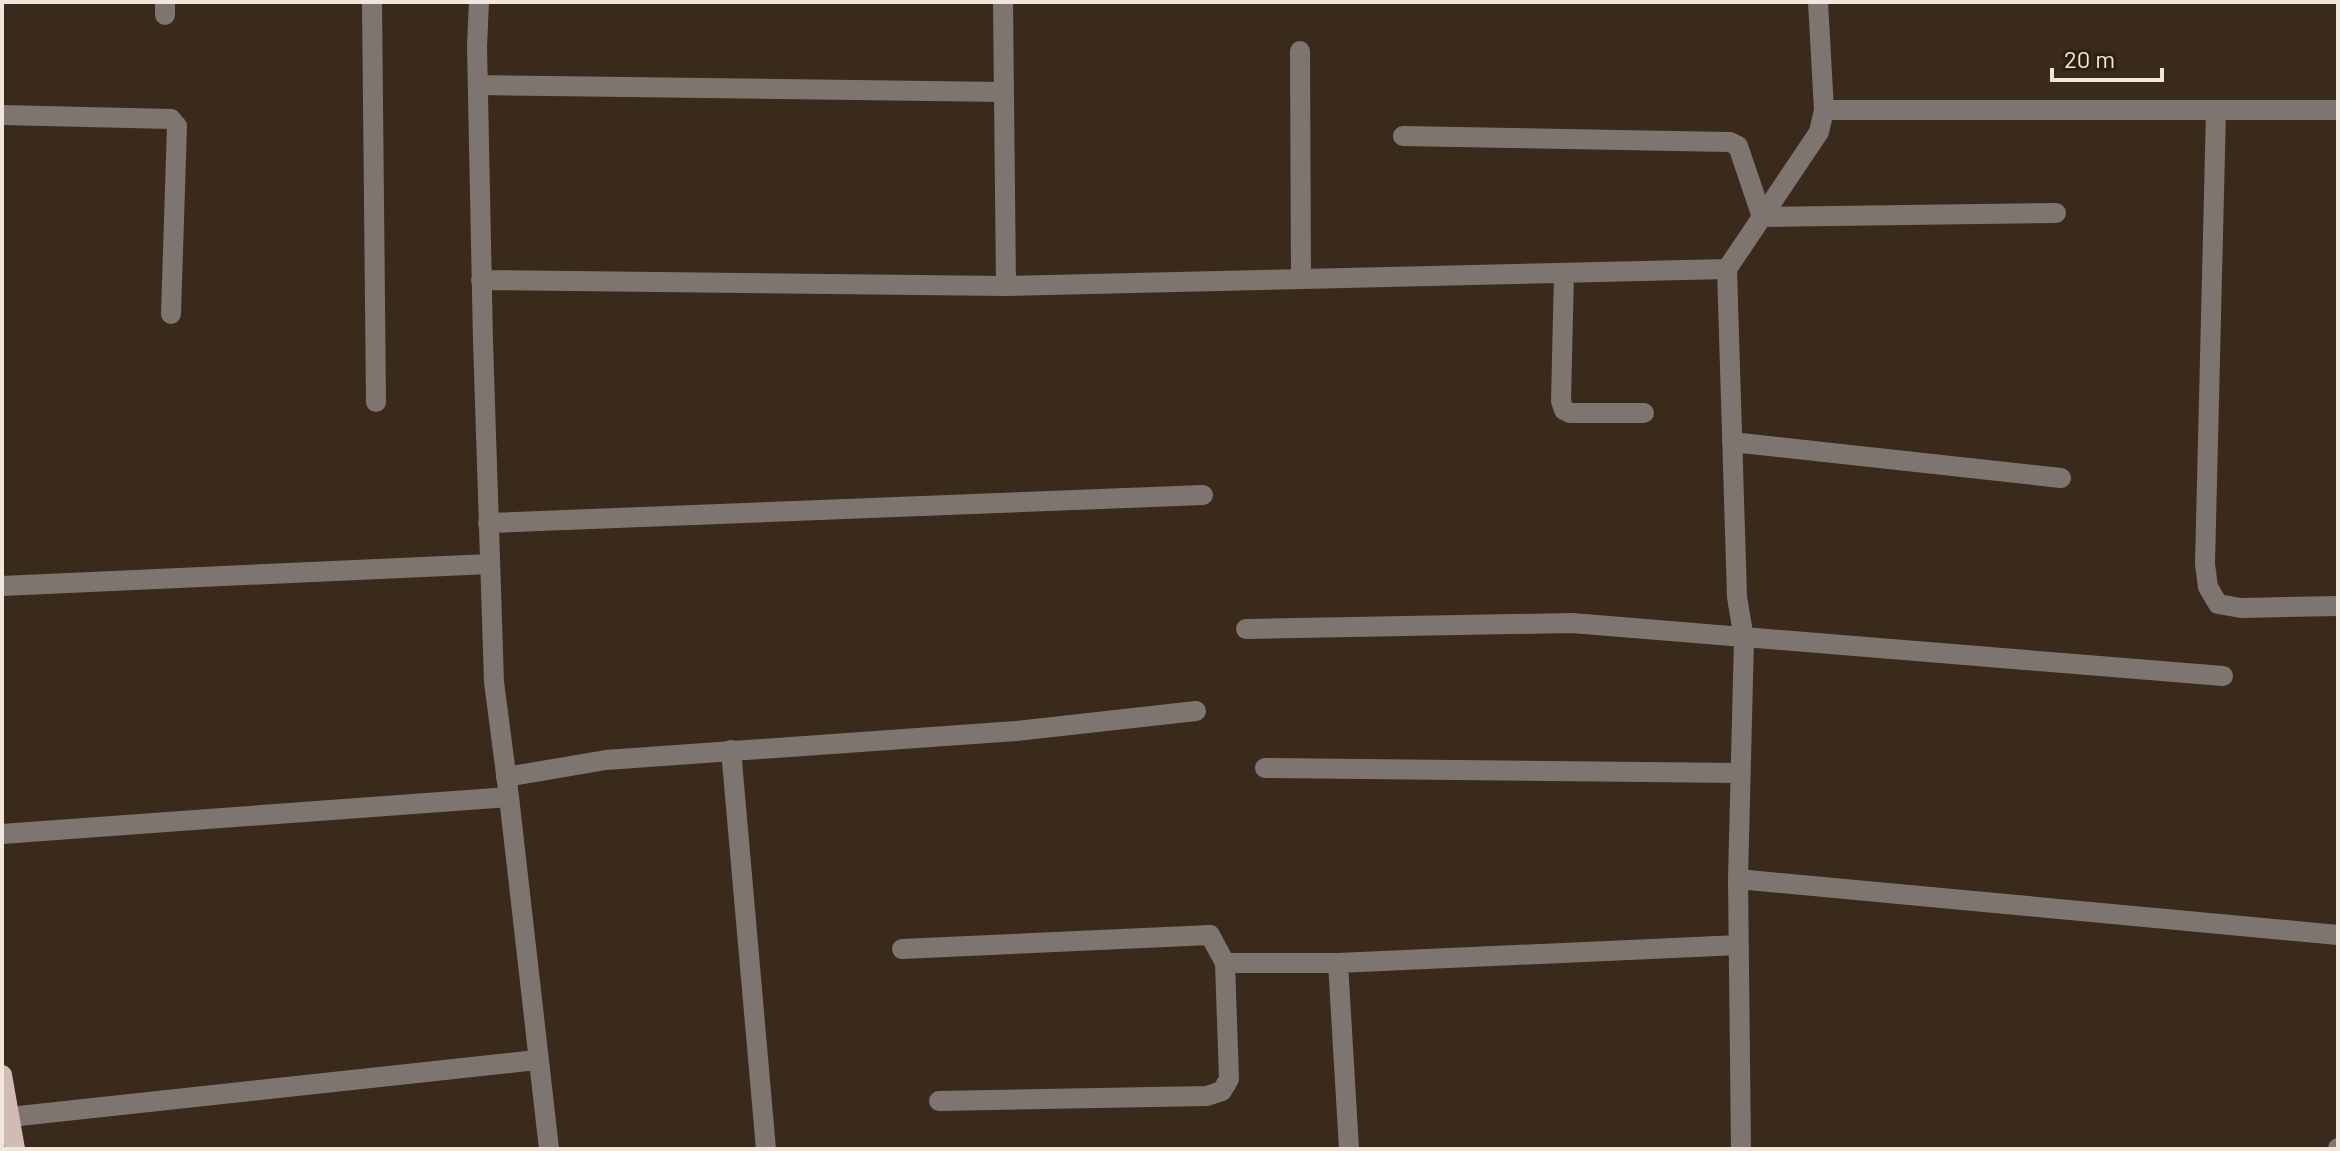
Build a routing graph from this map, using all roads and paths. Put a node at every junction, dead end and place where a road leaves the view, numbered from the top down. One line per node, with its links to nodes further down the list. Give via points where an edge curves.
1 (372, 2): 21 (street)
2 (479, 2): 6 (street)
3 (1003, 2): 7 (street)
4 (1818, 2): 8 (street)
5 (1300, 51): 17 (street)
6 (478, 85): 7 (street); 18 (street)
7 (1003, 92): 19 (street)
8 (1824, 110): 10 (street); 14 (street, via 1819,132)
9 (2338, 110): 10 (street)
10 (2216, 111): 29 (street, via 2208,587 2218,604 2241,608)
11 (2, 115): 20 (street, via 171,119 177,126)
12 (1403, 136): 14 (street, via 1730,142 1742,155)
13 (2056, 213): 14 (street)
14 (1762, 217): 15 (street)
15 (1727, 269): 16 (street); 23 (street)
16 (1564, 273): 17 (street); 22 (street, via 1564,410)
17 (1301, 279): 19 (street)
18 (481, 280): 19 (street); 26 (street)
19 (1006, 286)
20 (171, 314)
21 (376, 402)
22 (1644, 413)
23 (1732, 442): 24 (street); 31 (street, via 1737,597)
24 (2061, 478)
25 (1203, 495): 26 (street)
26 (488, 523): 27 (street)
27 (489, 564): 28 (street); 37 (street, via 494,682)
28 (2, 586)
29 (2338, 606)
30 (1246, 629): 31 (street, via 1556,623)
31 (1744, 639): 32 (street); 36 (street)
32 (2223, 676)
33 (1196, 711): 34 (street, via 1016,731)
34 (731, 750): 37 (street, via 606,760); 51 (street)
35 (1265, 768): 36 (street)
36 (1740, 773): 39 (street)
37 (507, 787): 38 (street); 45 (street)
38 (2, 834)
39 (1738, 879): 40 (street); 41 (street)
40 (2338, 935)
41 (1739, 945): 44 (street); 53 (street)
42 (902, 949): 43 (street, via 1210,935)
43 (1225, 963): 44 (street); 47 (street, via 1229,1079 1222,1091 1207,1096)
44 (1338, 963): 52 (street)
45 (537, 1060): 48 (street); 50 (street)
46 (2, 1075): 48 (main road)
47 (939, 1101)
48 (10, 1117): 49 (main road)
49 (15, 1149)
50 (549, 1149)
51 (766, 1149)
52 (1349, 1149)
53 (1741, 1149)

